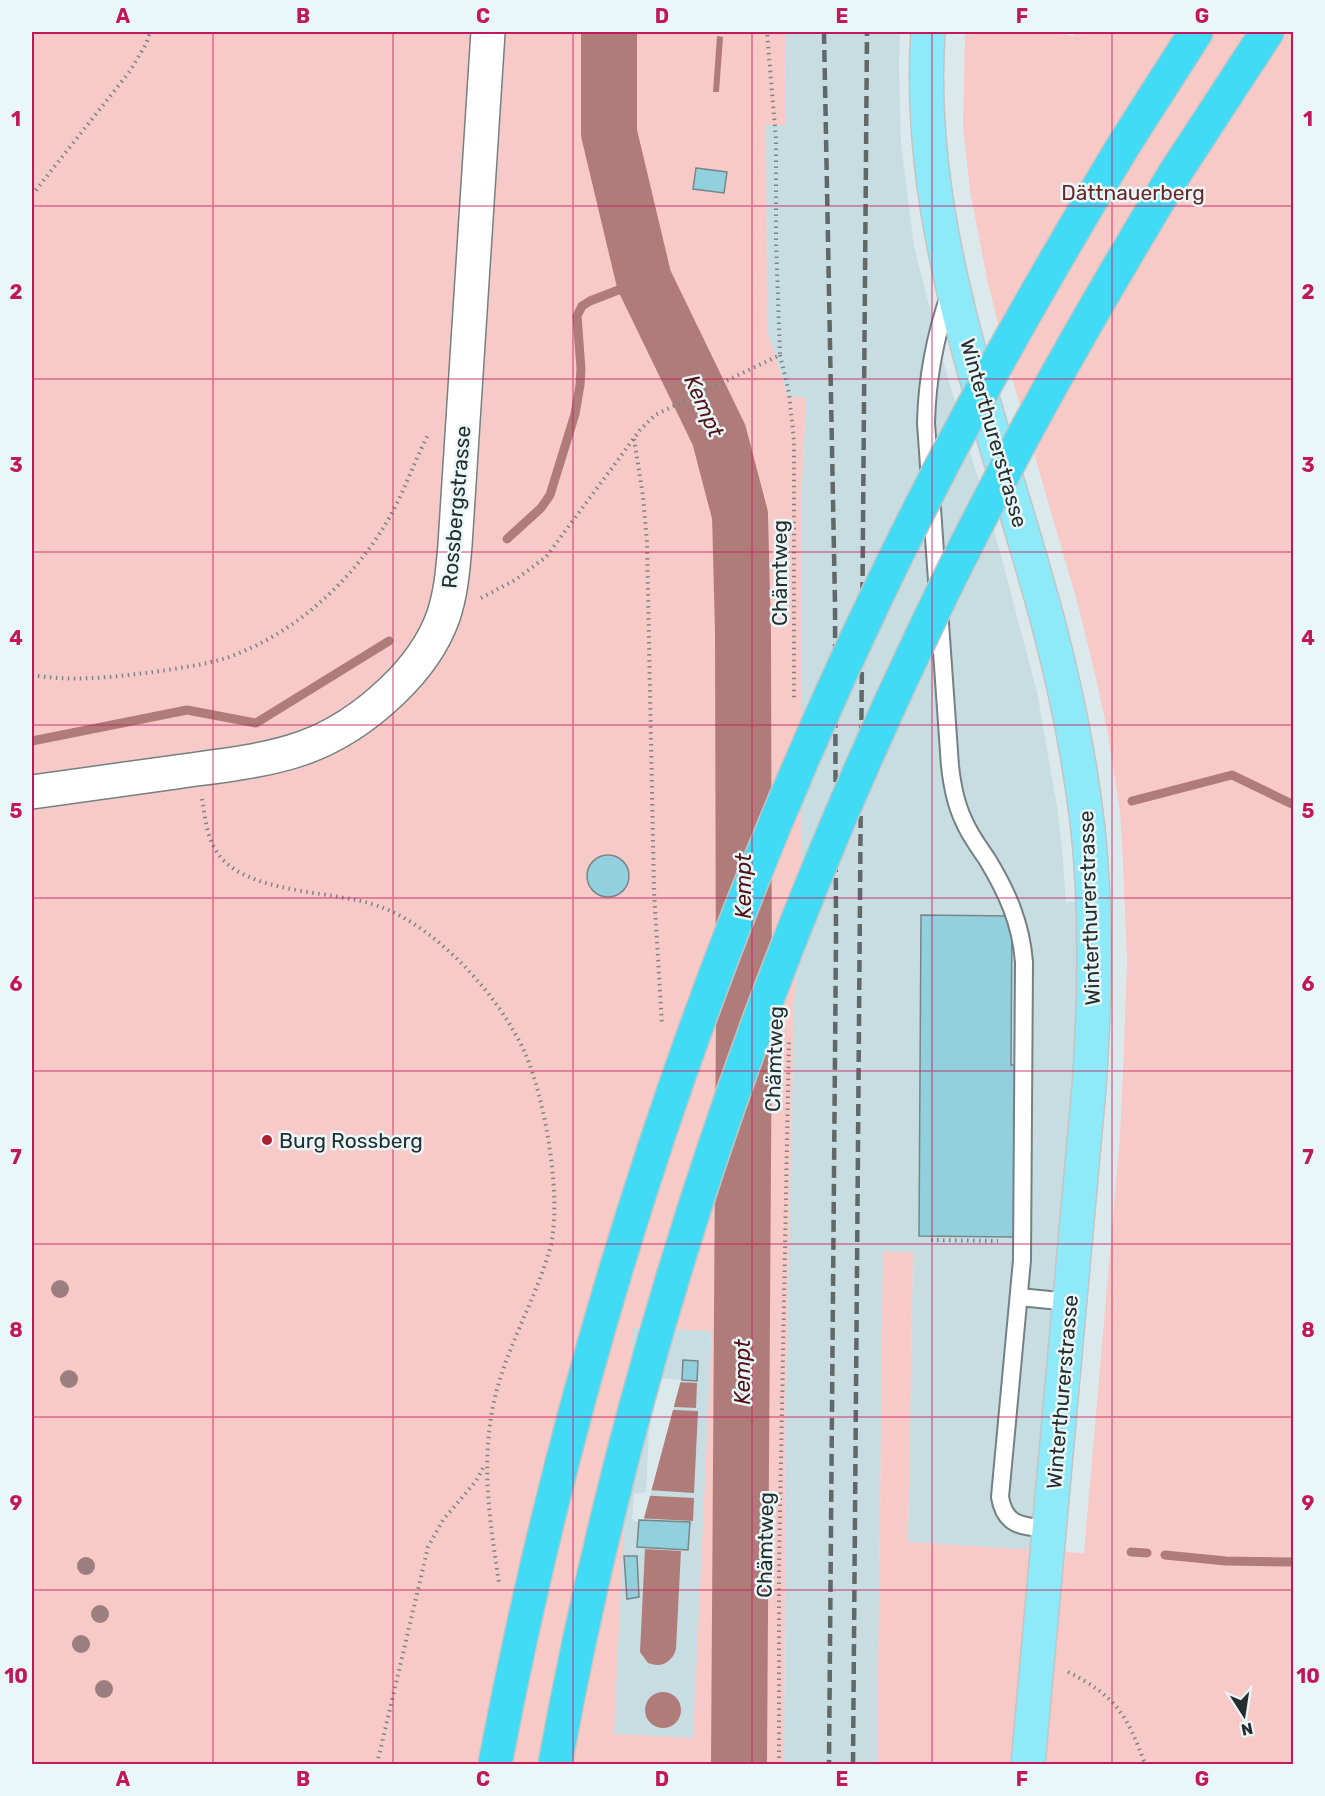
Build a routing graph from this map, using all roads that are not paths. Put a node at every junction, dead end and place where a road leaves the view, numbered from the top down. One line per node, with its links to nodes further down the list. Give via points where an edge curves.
1 (488, 32): 6 (street, Rossbergstrasse, via 455,545 451,586 432,641 399,684 375,707 329,739 279,756)
2 (928, 32): 5 (main road, Winterthurerstrasse, via 927,88 934,182)
3 (1196, 32): 10 (highway, bridge, via 1029,305 953,444 837,680 774,824 680,1069 603,1310 541,1545)
4 (1267, 32): 11 (highway, bridge, via 1175,173 1079,333 961,554 856,779 727,1111 659,1326 595,1568)
5 (952, 286): 7 (lane, via 931,356 926,423 953,788 963,821 1006,892 1022,939 1023,1241); 8 (main road, Winterthurerstrasse, via 1049,623 1087,818 1094,1001)
6 (32, 792)
7 (1019, 1298): 8 (lane); 9 (lane, via 1000,1497 1005,1514 1014,1523)
8 (1070, 1302): 9 (main road, Winterthurerstrasse)
9 (1049, 1529): 12 (main road, Winterthurerstrasse)
10 (495, 1764)
11 (555, 1764)
12 (1028, 1764)

